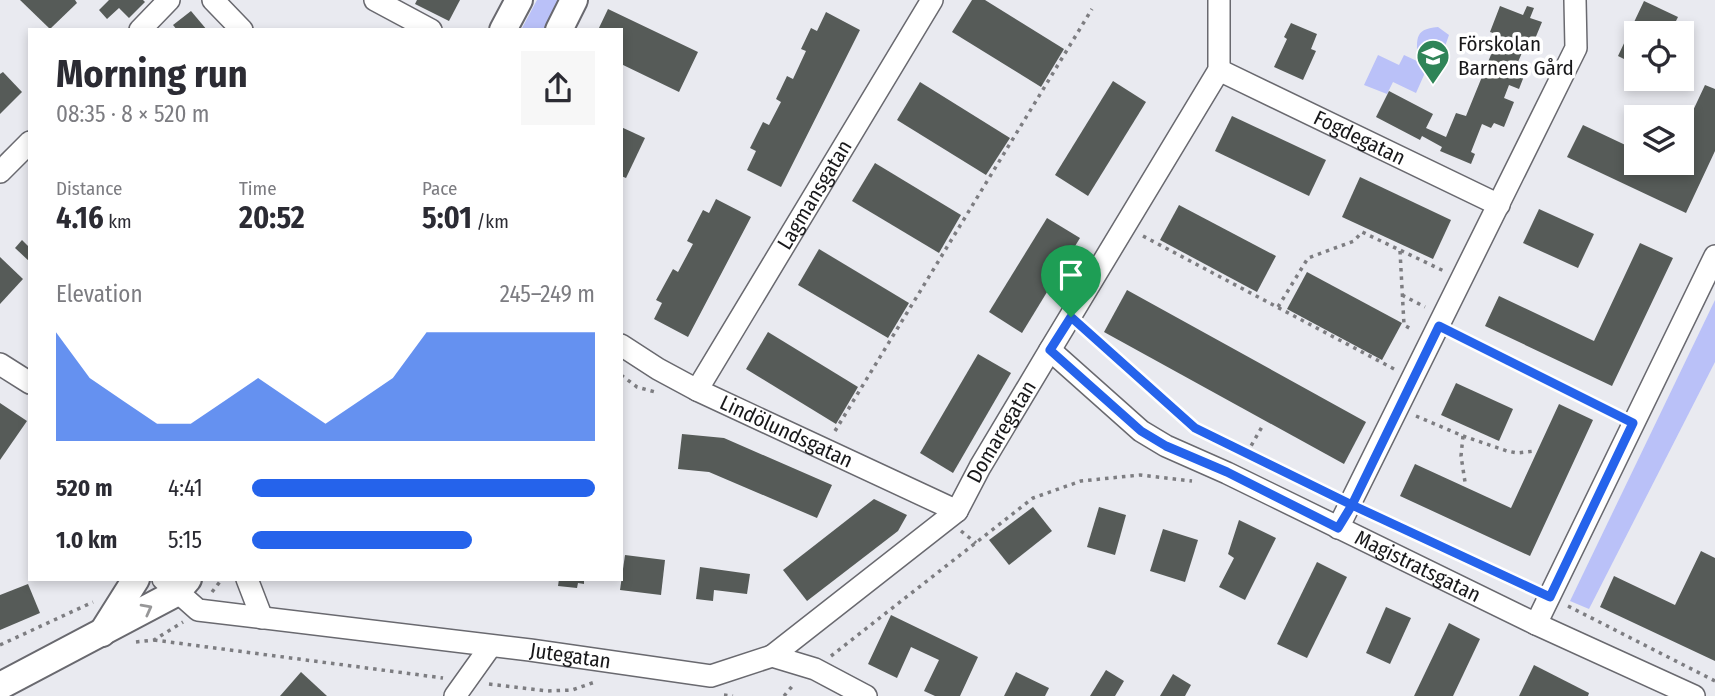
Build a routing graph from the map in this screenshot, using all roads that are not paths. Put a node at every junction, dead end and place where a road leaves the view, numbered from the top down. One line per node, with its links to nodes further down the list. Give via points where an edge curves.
1 (169, 0): 9 (street)
2 (213, 0): 10 (street)
3 (375, 0): 11 (street)
4 (519, 0): 12 (main road)
5 (574, 0): 13 (main road)
6 (932, 0): 23 (street, Lagmansgatan)
7 (1219, 0): 14 (street)
8 (1575, 0): 17 (street, via 1576,48)
9 (142, 28)
10 (240, 28)
11 (427, 28)
12 (504, 28)
13 (560, 28)
14 (1219, 71): 17 (street, Fogdegatan); 20 (street, Domaregatan)
15 (28, 144): 16 (street)
16 (0, 172)
17 (1499, 205): 25 (street, via 1430,323 1398,408)
18 (1715, 256): 30 (street)
19 (623, 346): 23 (street, Lindölundsgatan)
20 (1050, 350): 24 (street, Domaregatan); 25 (street, Magistratsgatan, via 1141,431)
21 (0, 364): 22 (street)
22 (28, 382)
23 (697, 390): 24 (street, Lindölundsgatan)
24 (957, 511): 33 (street, Domaregatan)
25 (1338, 528): 30 (street, Magistratsgatan)
26 (135, 581): 31 (main road)
27 (248, 581): 29 (street)
28 (176, 584): 29 (street, Jutegatan, via 198,610); 31 (main road, one-way to 28)
29 (262, 618): 32 (street, Jutegatan)
30 (1536, 624): 37 (street, Magistratsgatan)
31 (101, 634): 34 (main road)
32 (490, 647): 33 (street, Jutegatan, via 711,677); 35 (street)
33 (772, 656): 36 (street, via 815,669)
34 (0, 686)
35 (460, 688)
36 (866, 696)
37 (1694, 696)

